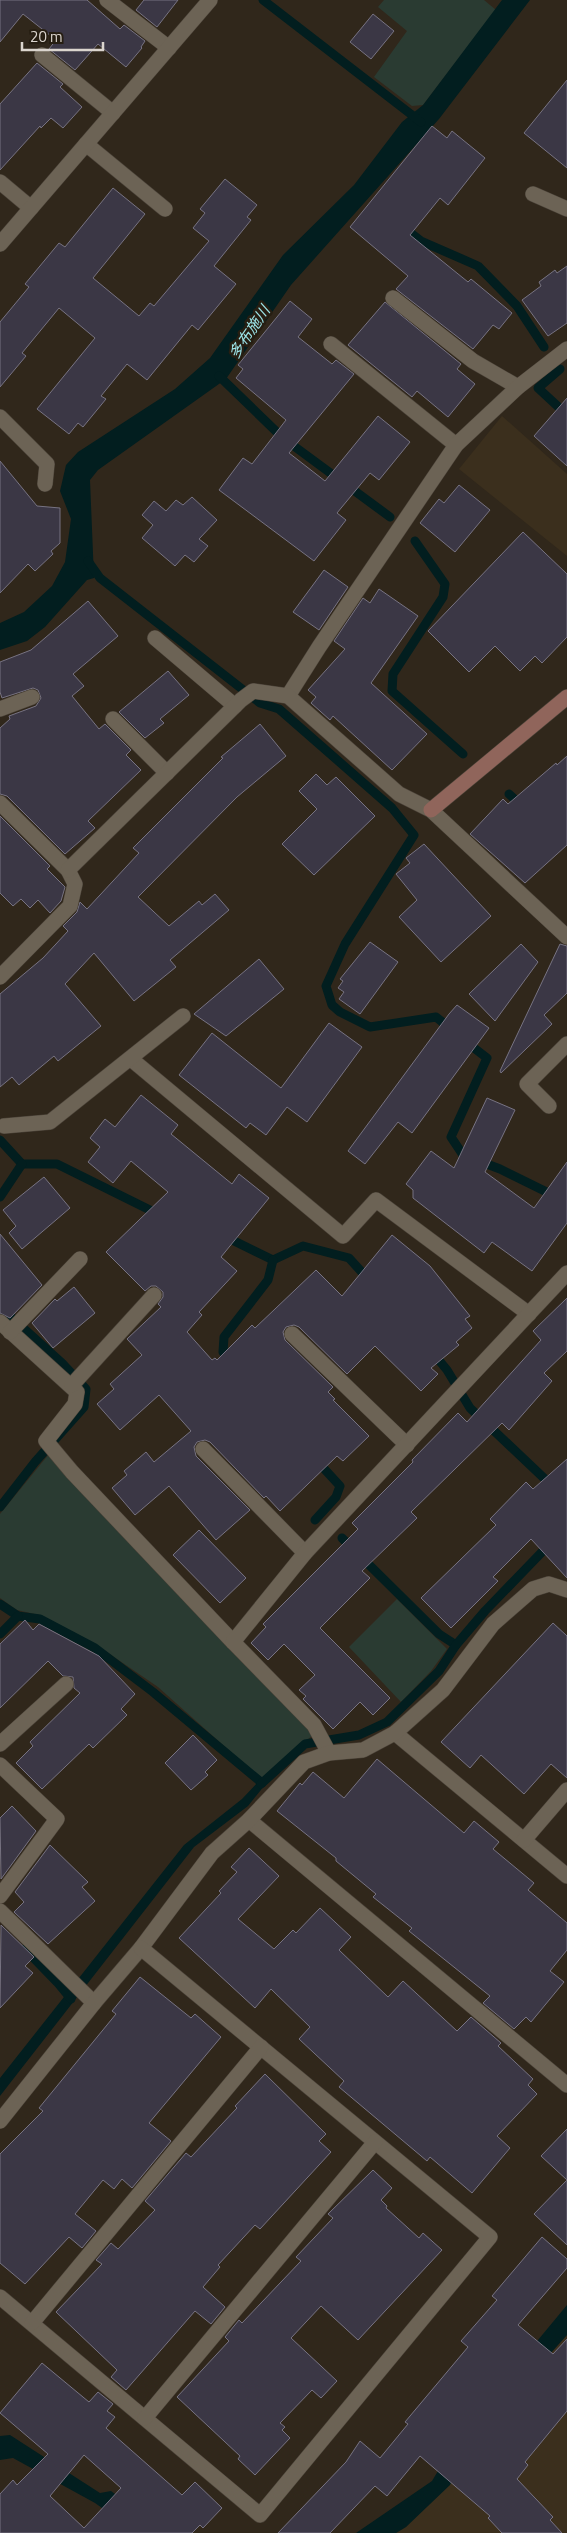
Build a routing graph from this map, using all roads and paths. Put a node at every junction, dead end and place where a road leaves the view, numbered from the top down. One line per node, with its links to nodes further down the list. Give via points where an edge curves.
1 (107, 0): 3 (street)
2 (210, 0): 3 (street)
3 (169, 48): 5 (street)
4 (42, 55): 5 (street)
5 (113, 113): 6 (street)
6 (86, 144): 9 (street); 10 (street)
7 (0, 182): 9 (street)
8 (533, 194): 11 (street)
9 (31, 208): 12 (street)
10 (165, 209)
11 (567, 209)
12 (0, 244)
13 (393, 298): 16 (street, via 472,362)
14 (331, 344): 18 (street)
15 (567, 349): 16 (street)
16 (518, 387): 18 (street)
17 (0, 417): 19 (street, via 47,464)
18 (456, 445): 21 (street)
19 (45, 484)
20 (155, 638): 24 (street)
21 (288, 696): 24 (street); 29 (street, via 399,794)
22 (32, 697): 25 (street)
23 (567, 697): 29 (street)
24 (243, 699): 27 (street)
25 (0, 710)
26 (113, 719): 27 (street)
27 (167, 773): 30 (street)
28 (0, 802): 30 (street)
29 (431, 810): 31 (street)
30 (68, 870): 32 (street, via 74,884 70,906)
31 (567, 937)
32 (0, 977)
33 (183, 1016): 35 (street)
34 (567, 1044): 36 (street, via 527,1084)
35 (131, 1059): 37 (street, via 50,1122); 41 (street, via 343,1236 376,1200)
36 (549, 1106)
37 (1, 1129)
38 (80, 1259): 42 (street)
39 (567, 1273): 41 (street)
40 (154, 1295): 44 (street)
41 (529, 1314): 45 (street)
42 (10, 1325): 44 (street)
43 (292, 1334): 45 (street)
44 (72, 1385): 49 (street, via 77,1392 75,1404 50,1445)
45 (407, 1445): 47 (street)
46 (203, 1449): 47 (street)
47 (305, 1553): 49 (street)
48 (567, 1590): 51 (street, via 549,1584 532,1589 494,1624 442,1690)
49 (233, 1642): 53 (street, via 314,1725)
50 (66, 1684): 52 (street)
51 (395, 1733): 53 (street, via 363,1750); 57 (street)
52 (0, 1744)
53 (329, 1754): 56 (street, via 304,1762)
54 (0, 1765): 59 (street, via 57,1819)
55 (567, 1790): 57 (street)
56 (248, 1820): 61 (street, via 212,1854); 64 (street)
57 (524, 1840): 58 (street)
58 (567, 1876)
59 (0, 1896)
60 (0, 1911): 62 (street)
61 (141, 1948): 62 (street); 63 (street)
62 (89, 1998): 65 (street)
63 (261, 2047): 66 (street); 68 (street)
64 (567, 2085)
65 (0, 2122)
66 (375, 2142): 69 (street); 69 (street, via 490,2237 312,2453 260,2515)
67 (0, 2297): 68 (street)
68 (32, 2323): 69 (street)
69 (145, 2418)

